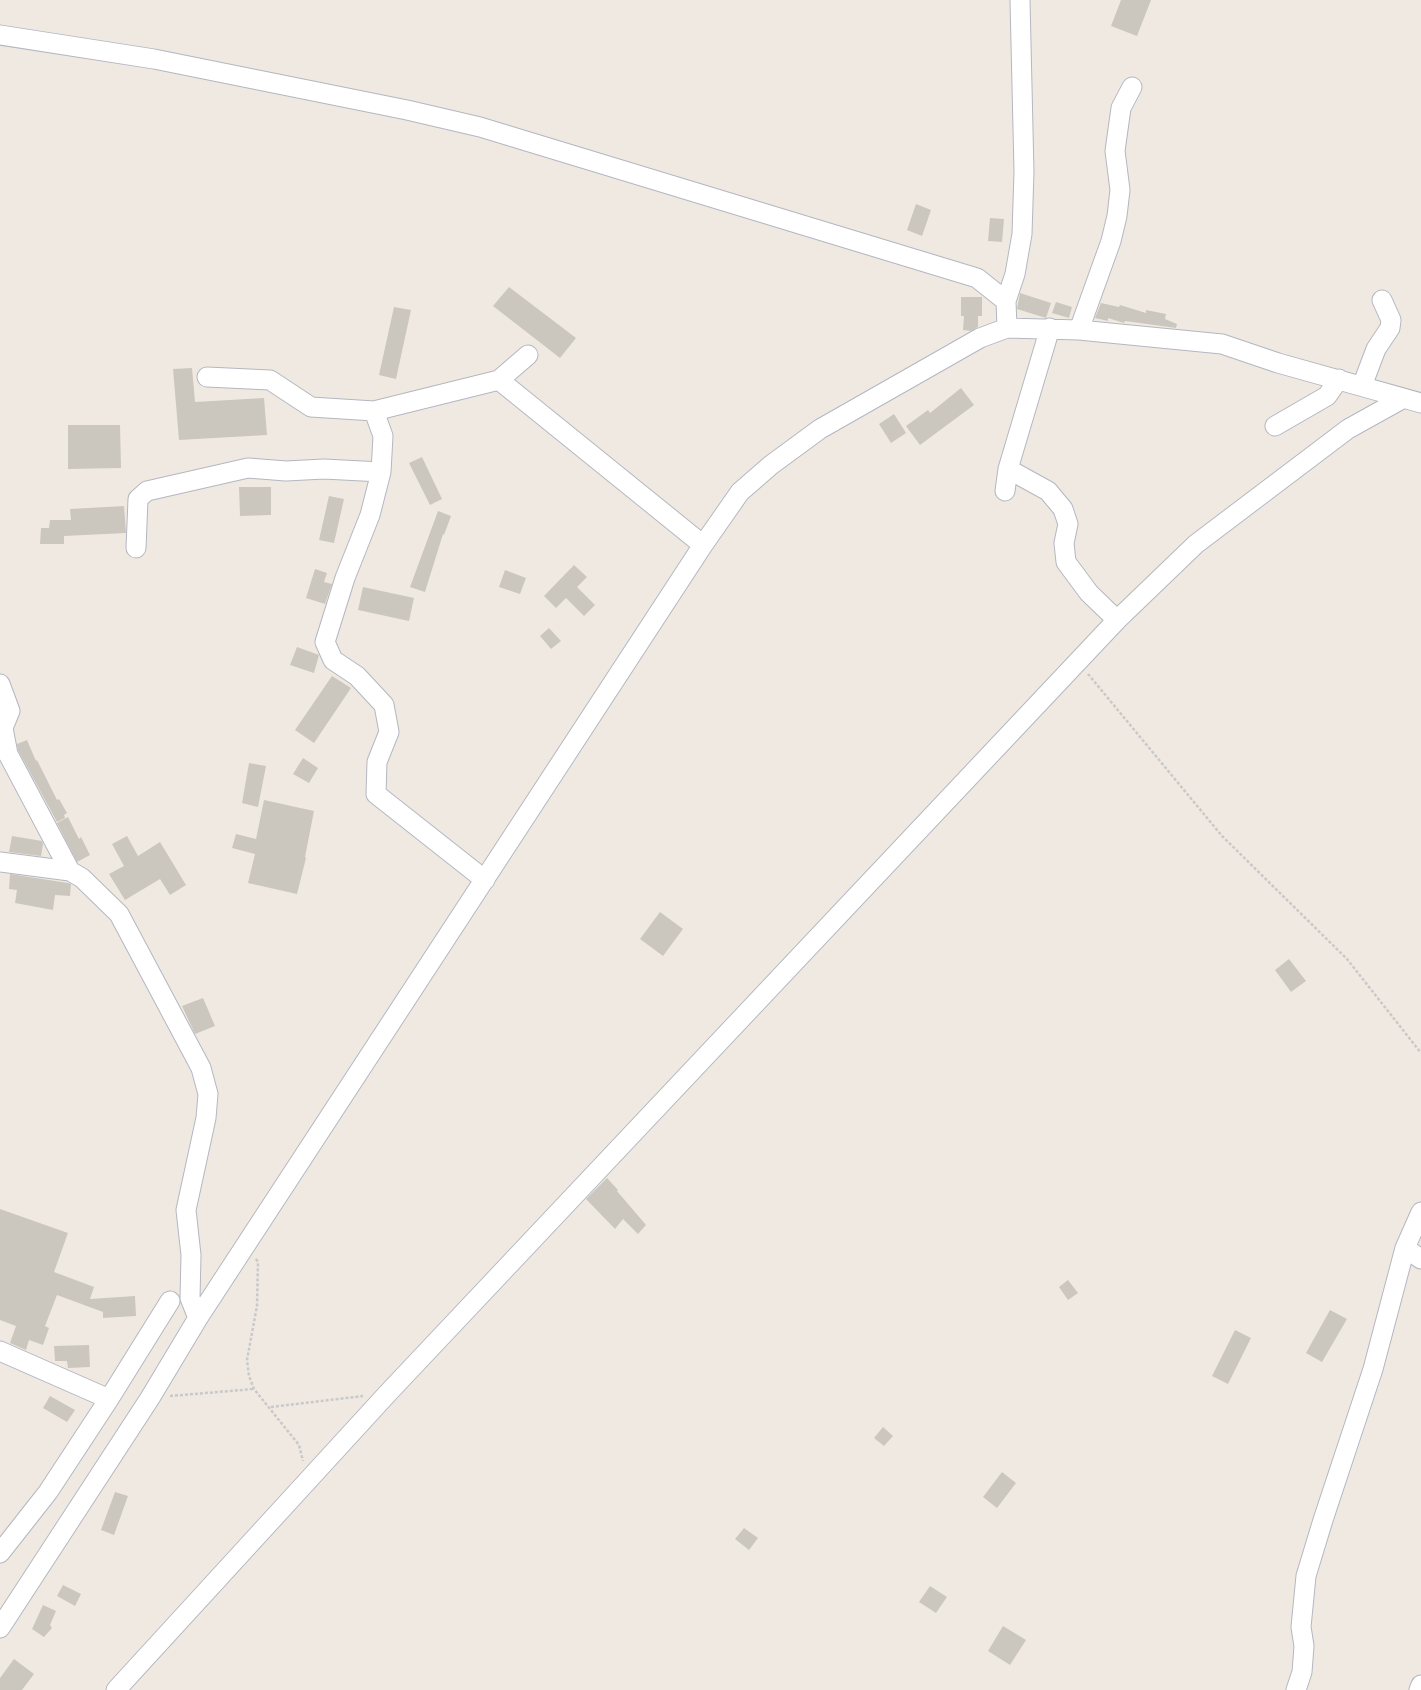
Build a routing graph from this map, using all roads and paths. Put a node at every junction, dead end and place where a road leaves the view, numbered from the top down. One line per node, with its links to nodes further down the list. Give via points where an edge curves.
1 (1020, 0): 4 (street, via 1024,172 1022,234)
2 (0, 35): 4 (street, via 154,59 399,108 480,127)
3 (1132, 87): 8 (street, via 1121,108 1115,152 1120,190 1118,216)
4 (1010, 289): 6 (street)
5 (1382, 300): 13 (street, via 1391,320 1390,328 1376,349)
6 (1007, 328): 7 (street); 21 (street, via 980,338 820,429 771,465 740,492)
7 (1050, 328): 8 (street); 18 (street)
8 (1079, 330): 11 (street, via 1222,344 1278,363)
9 (528, 355): 12 (street)
10 (207, 377): 16 (street, via 270,380 311,407)
11 (1339, 379): 13 (street); 17 (street, via 1327,396)
12 (499, 380): 16 (street); 21 (street)
13 (1362, 386): 14 (street)
14 (1402, 398): 15 (street); 23 (street, via 1348,429 1196,544)
15 (1421, 403)
16 (374, 411): 19 (street, via 383,436)
17 (1275, 426)
18 (1008, 469): 20 (street); 23 (street, via 1048,491 1063,509 1068,524 1064,543 1066,562 1089,593)
19 (381, 472): 22 (street, via 248,468 146,491 138,499); 29 (street, via 370,516 345,578 325,642 334,660 357,676 384,705 389,732 377,762 376,794)
20 (1005, 492)
21 (703, 545): 29 (street)
22 (136, 548)
23 (1117, 620): 24 (street)
24 (1078, 662): 30 (path, via 1222,836 1347,959); 39 (street)
25 (0, 684): 26 (street, via 10,711 3,728)
26 (4, 751): 28 (street)
27 (0, 862): 28 (street)
28 (70, 871): 36 (street, via 82,878 119,914 201,1068 208,1094 206,1118 186,1210 191,1256 190,1298)
29 (485, 880): 32 (street)
30 (1421, 1053)
31 (1421, 1212): 33 (street)
32 (245, 1247): 36 (street); 38 (path, via 258,1262 257,1306 247,1360)
33 (1405, 1248): 34 (street); 48 (street, via 1373,1369 1322,1520 1306,1576 1301,1627 1304,1646 1302,1672)
34 (1421, 1259)
35 (170, 1301): 41 (street)
36 (198, 1318): 40 (street)
37 (0, 1351): 41 (street)
38 (254, 1389): 40 (path); 42 (path)
39 (388, 1393): 42 (path); 43 (street)
40 (150, 1398): 45 (street)
41 (110, 1399): 44 (street, via 48,1492)
42 (270, 1407): 43 (path, via 299,1445)
43 (307, 1481): 47 (street)
44 (0, 1553)
45 (3, 1616)
46 (1421, 1685): 49 (street)
47 (116, 1690)
48 (1296, 1690)
49 (1419, 1690)

